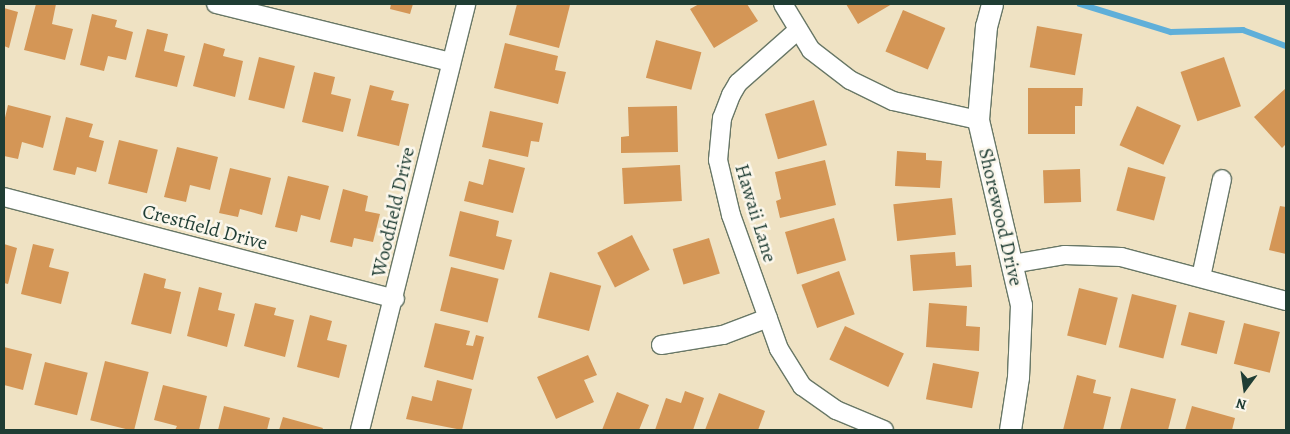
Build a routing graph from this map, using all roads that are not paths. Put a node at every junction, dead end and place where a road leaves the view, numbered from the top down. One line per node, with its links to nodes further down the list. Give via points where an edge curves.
1 (216, 4): 6 (street)
2 (466, 4): 6 (street, Woodfield Drive)
3 (783, 4): 5 (street)
4 (992, 4): 7 (street, Shorewood Drive, via 986,26)
5 (798, 30): 7 (street, via 811,50 850,80 884,97); 14 (street, Hawaii Lane, via 738,83 722,118 718,160 731,215)
6 (451, 62): 12 (street, Woodfield Drive)
7 (978, 120): 10 (street, Shorewood Drive)
8 (1222, 179): 11 (street)
9 (4, 197): 12 (street, Crestfield Drive)
10 (1012, 264): 11 (street, via 1065,255 1121,257); 18 (street, Shorewood Drive, via 1021,305 1018,377)
11 (1201, 277): 13 (street)
12 (394, 299): 16 (street, Woodfield Drive)
13 (1286, 301)
14 (768, 318): 15 (street, via 722,335); 17 (street, Hawaii Lane, via 779,349 802,386 836,410)
15 (661, 345)
16 (360, 430)
17 (884, 430)
18 (1010, 430)

